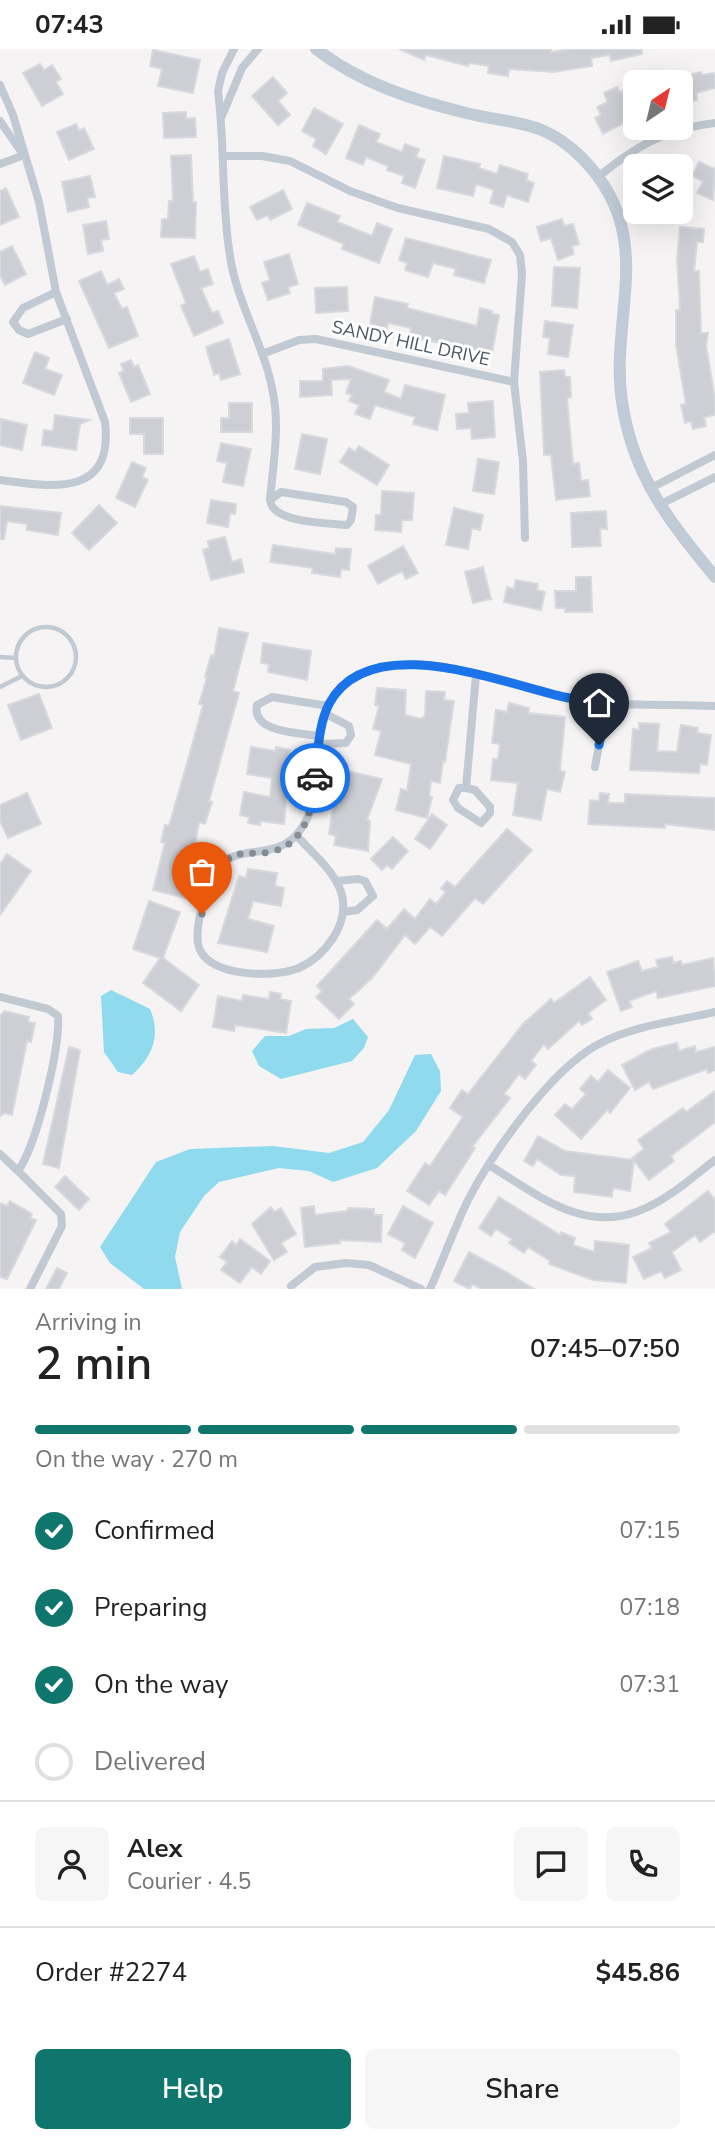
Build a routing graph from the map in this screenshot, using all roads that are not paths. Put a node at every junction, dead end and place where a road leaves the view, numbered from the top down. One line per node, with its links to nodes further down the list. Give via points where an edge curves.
1 (234, 49): 5 (street, via 218,91)
2 (258, 49): 5 (street, via 242,68)
3 (316, 49): 11 (street, via 342,68 388,90 468,114 535,126 572,149)
4 (0, 85): 8 (street)
5 (222, 118): 9 (street)
6 (0, 121): 8 (street)
7 (715, 123): 11 (street, via 674,131 635,147)
8 (24, 155): 10 (street); 12 (street, via 39,202)
9 (223, 156): 14 (street, via 235,286); 15 (street, via 290,162 350,191 398,208 489,229 512,242 520,255 522,274)
10 (0, 164)
11 (598, 177): 19 (street, via 613,205 627,251 622,400 640,472)
12 (56, 292): 13 (street); 13 (street, via 23,307 13,322 28,334)
13 (67, 319): 18 (street, via 105,422 105,455 89,476 76,484 51,487)
14 (262, 354): 15 (street, SANDY HILL DRIVE, via 299,340 316,339); 20 (street, via 277,419)
15 (514, 382): 22 (street)
16 (715, 455): 19 (street)
17 (715, 477): 21 (street)
18 (0, 480)
19 (649, 489): 21 (street)
20 (270, 500): 20 (street, via 281,492 346,502 354,511 346,525 310,521 279,515)
21 (659, 505): 23 (street)
22 (525, 538)
23 (715, 577)
24 (0, 657): 25 (lane)
25 (16, 658): 27 (lane); 27 (lane, via 22,638 40,627 60,630 75,645 76,664 66,680 48,687)
26 (477, 675): 29 (street, via 565,698); 31 (street, via 404,663 378,667 339,689); 34 (street)
27 (22, 676): 28 (lane)
28 (0, 687)
29 (607, 702): 30 (street); 33 (street)
30 (715, 706)
31 (327, 710): 32 (street); 32 (street, via 349,726 351,735 341,744); 32 (street, via 272,697 257,705 256,713 268,726)
32 (320, 740): 35 (street, via 311,810)
33 (595, 767)
34 (466, 788): 34 (street, via 460,788 453,800 481,823 491,813 490,807 475,790)
35 (297, 836): 36 (street); 37 (street, via 269,852 232,856 220,867 197,932 200,950 223,970 282,973 316,956 332,940)
36 (337, 881): 37 (street); 37 (street, via 365,881 373,897 357,910)
37 (343, 912)
38 (0, 997): 43 (street, via 48,1009 58,1016 59,1033 37,1127)
39 (715, 1012): 42 (street, via 633,1031 599,1043 572,1061)
40 (0, 1154): 43 (street)
41 (715, 1160): 42 (street, via 650,1207 625,1217 600,1219 565,1211)
42 (489, 1165): 47 (street)
43 (18, 1171): 45 (street, via 61,1214 62,1226)
44 (291, 1286): 46 (street, via 315,1267 346,1263 369,1265)
45 (30, 1289)
46 (421, 1289)
47 (430, 1289)

